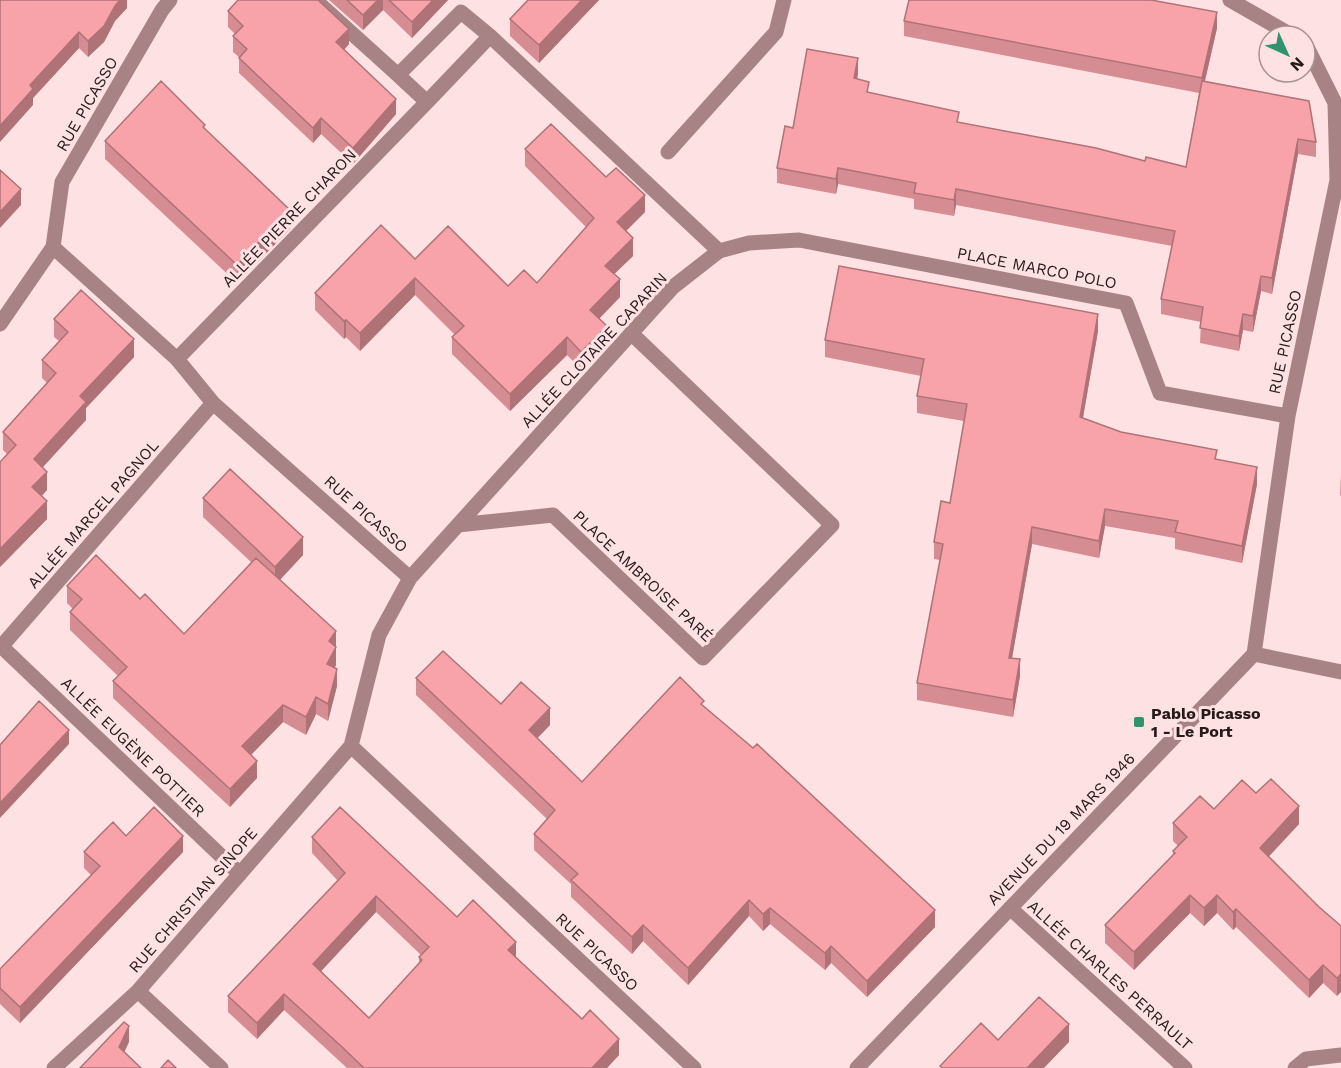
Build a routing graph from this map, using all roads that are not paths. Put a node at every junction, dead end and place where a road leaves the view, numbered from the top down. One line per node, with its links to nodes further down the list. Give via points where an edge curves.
1 (170, 0): 14 (street, RUE PICASSO, via 62,182)
2 (315, 0): 10 (street)
3 (472, 0): 6 (street)
4 (784, 0): 12 (street, via 776,32)
5 (1230, 0): 7 (street)
6 (461, 12): 8 (street); 10 (street)
7 (1272, 24)
8 (490, 36): 11 (street, ALLÉE PIERRE CHARON); 15 (street)
9 (1317, 67): 13 (street, RUE PICASSO, via 1335,103)
10 (398, 75): 11 (street)
11 (426, 102): 18 (street, ALLÉE PIERRE CHARON)
12 (668, 152)
13 (1339, 181): 20 (street, RUE PICASSO)
14 (53, 246): 16 (street); 18 (street, RUE PICASSO)
15 (719, 251): 17 (street, ALLÉE CLOTAIRE CAPARIN, via 673,288); 20 (street, PLACE MARCO POLO, via 749,243 799,240 1126,303 1160,393)
16 (0, 324)
17 (631, 333): 21 (street, ALLÉE CLOTAIRE CAPARIN); 21 (street, PLACE AMBROISE PARÉ, via 832,525 703,658 553,515)
18 (177, 359): 19 (street, RUE PICASSO)
19 (213, 403): 22 (street, RUE PICASSO); 23 (street, ALLÉE MARCEL PAGNOL)
20 (1288, 416): 24 (street, RUE PICASSO)
21 (458, 525): 22 (street, ALLÉE CLOTAIRE CAPARIN)
22 (410, 578): 26 (street, RUE PICASSO, via 379,635)
23 (1, 647): 27 (street, ALLÉE EUGÈNE POTTIER)
24 (1254, 654): 25 (street); 28 (street, AVENUE DU 19 MARS 1946)
25 (1341, 672)
26 (351, 746): 27 (street, RUE CHRISTIAN SINOPE); 35 (street, RUE PICASSO)
27 (240, 874): 29 (street, RUE CHRISTIAN SINOPE)
28 (1010, 908): 31 (street, AVENUE DU 19 MARS 1946); 32 (street, ALLÉE CHARLES PERRAULT)
29 (138, 991): 33 (street, RUE CHRISTIAN SINOPE); 34 (street)
30 (1341, 1055): 36 (street, via 1306,1059)
31 (864, 1066)
32 (1184, 1067)
33 (54, 1068)
34 (221, 1068)
35 (694, 1068)
36 (1295, 1068)

